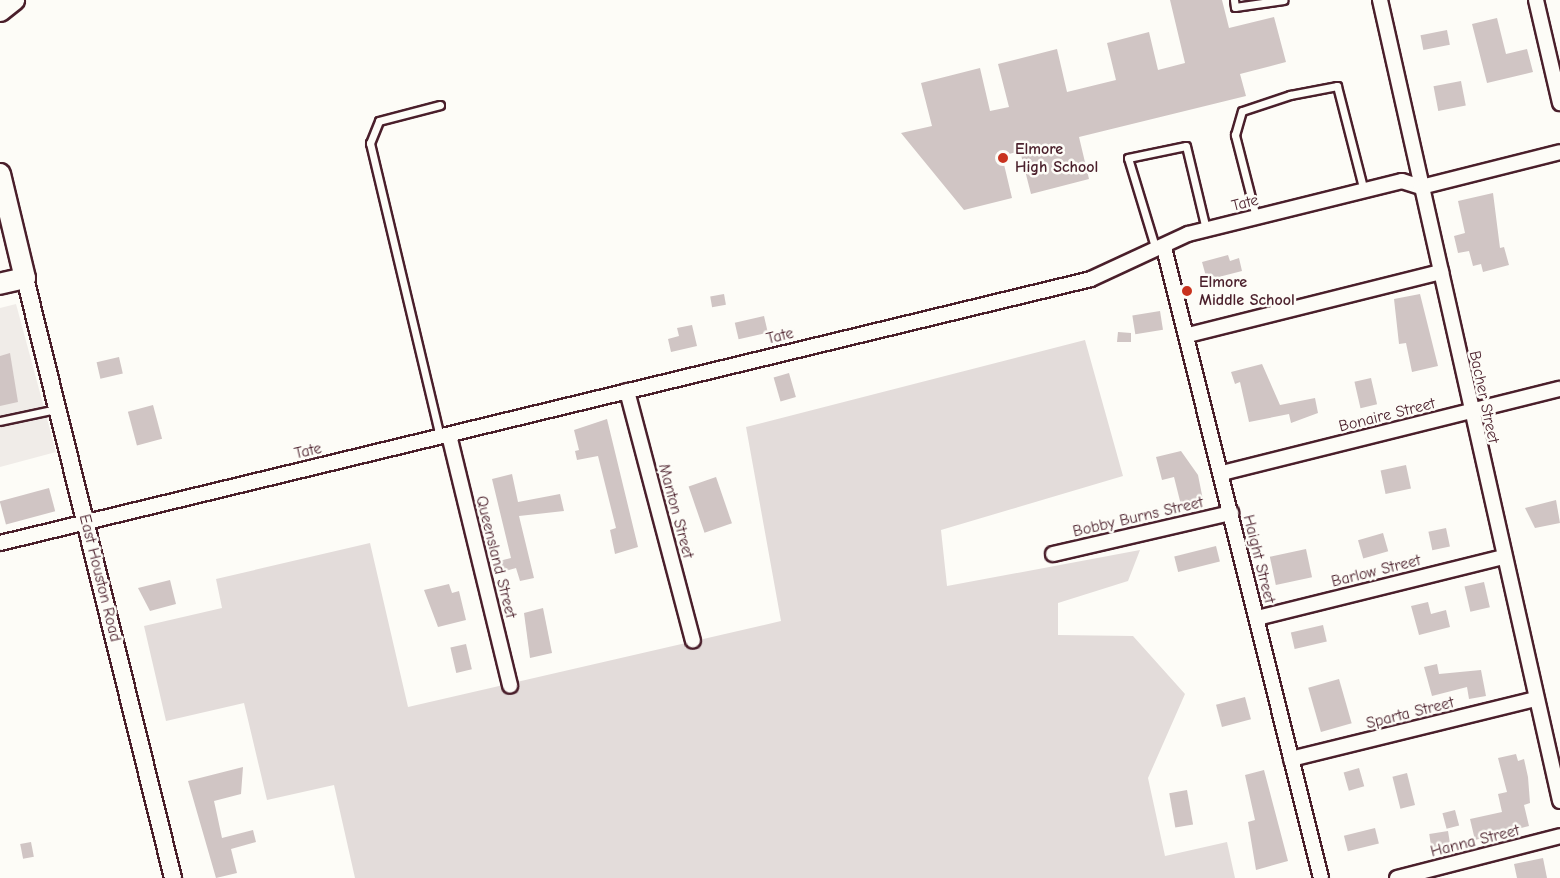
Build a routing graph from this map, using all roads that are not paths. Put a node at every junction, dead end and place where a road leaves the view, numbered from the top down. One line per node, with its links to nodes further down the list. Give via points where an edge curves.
1 (14, 0): 6 (main road)
2 (1233, 0): 3 (lane, via 1236,7)
3 (1283, 0)
4 (1380, 0): 11 (street, Bacher Street)
5 (1536, 0): 7 (street)
6 (0, 11)
7 (1560, 103)
8 (440, 105): 25 (lane, via 379,121 370,143)
9 (1560, 152): 11 (street, Tate)
10 (0, 174): 17 (main road)
11 (1421, 187): 12 (street, Tate, via 1402,181); 16 (street, Bacher Street)
12 (1364, 191): 13 (street, Tate); 13 (lane, via 1337,86 1290,95 1242,111 1235,135)
13 (1256, 217): 14 (street, Tate)
14 (1206, 229): 15 (street, Tate); 15 (lane, via 1186,146 1128,158)
15 (1160, 249): 19 (street, Haight Street); 21 (street, Tate, via 1091,279)
16 (1440, 272): 19 (street); 23 (street, Bacher Street)
17 (25, 278): 18 (main road); 22 (street, East Houston Road)
18 (0, 284)
19 (1188, 335): 26 (street, Haight Street)
20 (1560, 389): 23 (street, Bonaire Street)
21 (627, 391): 25 (street, Tate); 33 (street, Manton Street)
22 (58, 408): 24 (lane); 28 (street, East Houston Road)
23 (1469, 411): 26 (street, Bonaire Street); 31 (street, Bacher Street)
24 (0, 421)
25 (445, 436): 28 (street, Tate); 34 (street, Queensland Street)
26 (1222, 473): 27 (street, Haight Street)
27 (1231, 513): 30 (street, Bobby Burns Street); 32 (street, Haight Street)
28 (87, 522): 29 (street, Tate); 39 (street, East Houston Road)
29 (0, 543)
30 (1053, 554)
31 (1503, 557): 32 (street, Barlow Street); 35 (street, Bacher Street)
32 (1257, 618): 36 (street, Haight Street)
33 (693, 640)
34 (510, 686)
35 (1536, 699): 36 (street, Sparta Street); 37 (street, Bacher Street)
36 (1291, 759): 40 (street, Haight Street)
37 (1560, 801)
38 (1560, 836): 41 (street, Hanna Street)
39 (173, 878)
40 (1321, 878)
41 (1397, 878)

